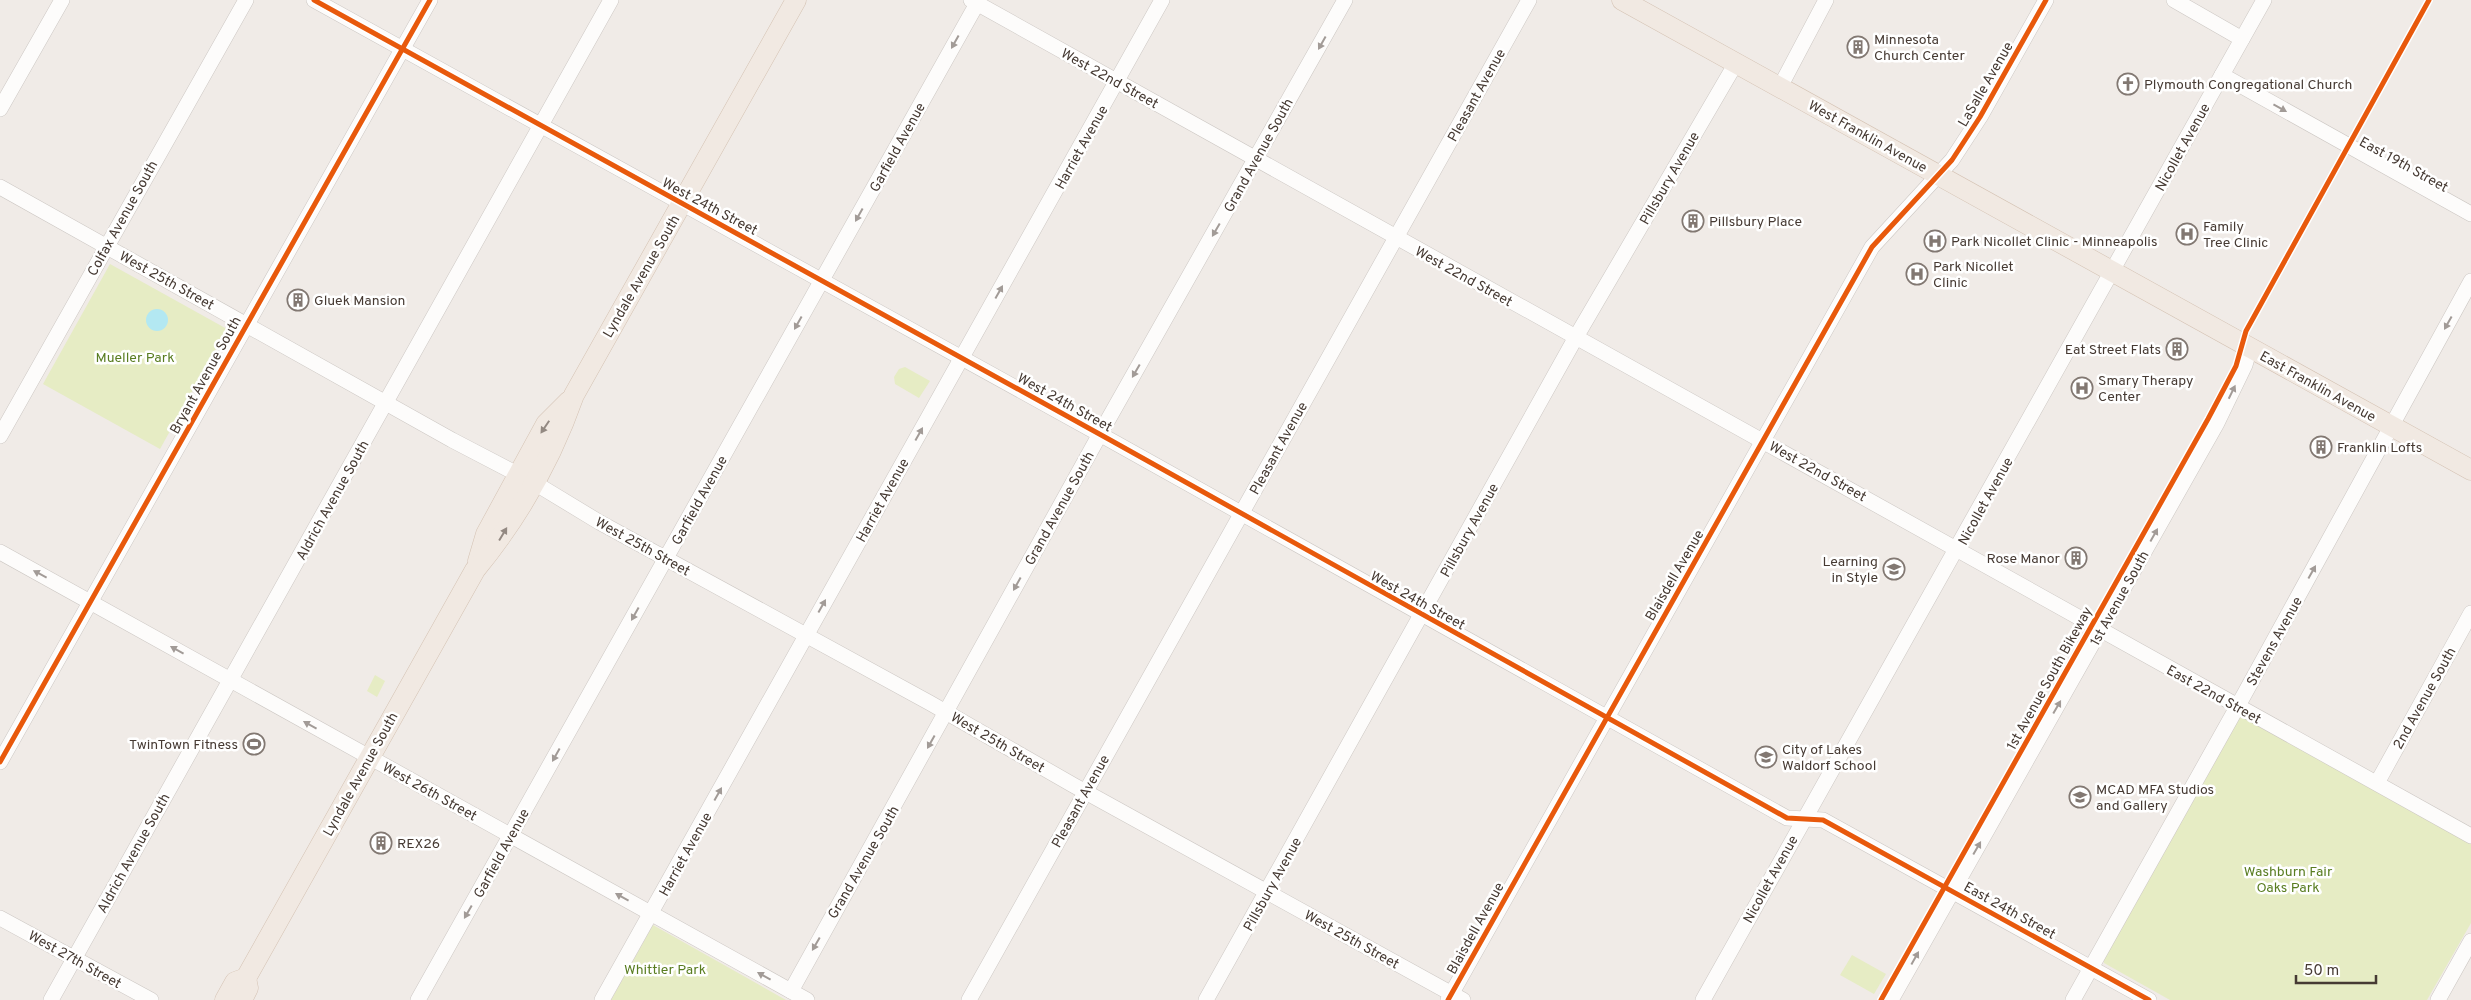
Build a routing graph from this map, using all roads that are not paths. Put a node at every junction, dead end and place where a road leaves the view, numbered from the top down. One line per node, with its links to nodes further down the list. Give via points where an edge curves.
1 (62, 0): 22 (street)
2 (246, 0): 30 (street, Colfax Avenue South)
3 (314, 0): 17 (street, West 24th Street)
4 (430, 0): 17 (street, Bryant Avenue South)
5 (611, 0): 23 (street, Aldrich Avenue South)
6 (796, 0): 27 (main road, Lyndale Avenue South)
7 (1162, 0): 20 (street, Harriet Avenue)
8 (1345, 0): 24 (street, Grand Avenue South, one-way to 24)
9 (1529, 0): 29 (street, Pleasant Avenue)
10 (1622, 0): 18 (main road, West Franklin Avenue)
11 (1826, 0): 21 (street)
12 (2046, 0): 25 (street, LaSalle Avenue, via 1980,117 1952,160)
13 (2174, 0): 16 (street)
14 (2264, 0): 16 (street, Nicollet Avenue)
15 (976, 1): 20 (street, West 22nd Street); 32 (street, Garfield Avenue, one-way to 32)
16 (2242, 39): 19 (street, Nicollet Avenue)
17 (403, 49): 23 (street, West 24th Street); 34 (street, Bryant Avenue South)
18 (1736, 63): 21 (main road, West Franklin Avenue); 35 (street, Pillsbury Avenue)
19 (2222, 75): 28 (street, East 19th Street, one-way to 28); 31 (street, Nicollet Avenue)
20 (1117, 82): 24 (street, West 22nd Street); 37 (street, Harriet Avenue, one-way to 20)
21 (1780, 87): 25 (main road, West Franklin Avenue)
22 (0, 109)
23 (542, 126): 27 (street, West 24th Street); 38 (street, Aldrich Avenue South)
24 (1256, 159): 29 (street, West 22nd Street); 40 (street, Grand Avenue South, one-way to 40)
25 (1937, 174): 31 (main road, West Franklin Avenue); 42 (street, Blaisdell Avenue, via 1872,247)
26 (0, 187): 30 (street, West 25th Street)
27 (682, 205): 32 (street, West 24th Street); 44 (main road, Lyndale Avenue South, via 574,395 546,424)
28 (2471, 214)
29 (1396, 239): 35 (street, West 22nd Street); 45 (street, Pleasant Avenue)
30 (106, 246): 34 (street, West 25th Street); 41 (street, Colfax Avenue South)
31 (2113, 272): 36 (main road, East Franklin Avenue); 46 (street, Nicollet Avenue)
32 (821, 280): 37 (street, West 24th Street); 48 (street, Garfield Avenue, one-way to 48)
33 (2471, 280): 39 (street, Stevens Avenue, one-way to 39)
34 (247, 324): 38 (street, West 25th Street); 49 (street, Bryant Avenue South)
35 (1576, 337): 42 (street, West 22nd Street); 51 (street, Pillsbury Avenue)
36 (2250, 348): 39 (main road, East Franklin Avenue); 52 (street, 1st Avenue South, one-way to 36, via 2216,423)
37 (962, 358): 40 (street, West 24th Street); 53 (street, Harriet Avenue, one-way to 37)
38 (386, 404): 44 (street, West 25th Street); 54 (street, Aldrich Avenue South)
39 (2391, 426): 43 (main road, East Franklin Avenue); 55 (street, Stevens Avenue, one-way to 39)
40 (1100, 434): 45 (street, West 24th Street); 56 (street, Grand Avenue South, one-way to 56)
41 (0, 436)
42 (1763, 441): 46 (street, West 22nd Street); 57 (street, Blaisdell Avenue)
43 (2471, 470)
44 (526, 478): 48 (street, West 25th Street); 58 (main road, Lyndale Avenue South, via 486,534 475,570)
45 (1241, 513): 51 (street, West 24th Street); 61 (street, Pleasant Avenue)
46 (1958, 550): 52 (street, East 22nd Street); 62 (street, Nicollet Avenue)
47 (0, 552): 49 (street, West 26th Street, one-way to 47)
48 (666, 559): 53 (street, West 25th Street); 63 (street, Garfield Avenue, one-way to 63)
49 (91, 602): 54 (street, West 26th Street, one-way to 49); 59 (street, Bryant Avenue South)
50 (2471, 613): 60 (street, 2nd Avenue South)
51 (1421, 615): 57 (street, West 24th Street); 66 (street, Pillsbury Avenue)
52 (2101, 630): 55 (street, East 22nd Street); 65 (street, 1st Avenue South, one-way to 52)
53 (805, 635): 56 (street, West 25th Street); 67 (street, Harriet Avenue, one-way to 53)
54 (230, 680): 58 (street, West 26th Street, one-way to 54); 70 (street, Aldrich Avenue South)
55 (2238, 707): 60 (street, East 22nd Street); 71 (street, Stevens Avenue)
56 (947, 713): 61 (street, West 25th Street); 73 (street, Grand Avenue South, one-way to 73)
57 (1606, 717): 62 (street, West 24th Street, via 1787,818); 74 (street, Blaisdell Avenue)
58 (370, 758): 63 (street, West 26th Street); 72 (main road, Lyndale Avenue South)
59 (0, 762)
60 (2377, 783): 64 (street, East 22nd Street)
61 (1085, 792): 66 (street, West 25th Street); 82 (street, Pleasant Avenue)
62 (1804, 819): 65 (street, East 24th Street, via 1823,820); 84 (street, Nicollet Avenue)
63 (511, 836): 67 (street, West 26th Street, one-way to 63); 79 (street, Garfield Avenue, one-way to 79)
64 (2471, 836)
65 (1953, 890): 71 (street, East 24th Street); 85 (street, 1st Avenue South, one-way to 65)
66 (1267, 892): 74 (street, West 25th Street); 83 (street, Pillsbury Avenue)
67 (652, 913): 73 (street, West 26th Street, one-way to 67); 80 (street, Harriet Avenue)
68 (0, 918): 70 (street, West 27th Street)
69 (2471, 941): 88 (street)
70 (74, 959): 75 (street, Aldrich Avenue South); 76 (street, West 27th Street)
71 (2091, 968): 86 (street, Stevens Avenue); 87 (street, East 24th Street)
72 (246, 978): 77 (main road, Lyndale Avenue South, via 235,982); 78 (main road, Lyndale Avenue South, via 248,988)
73 (793, 987): 81 (street, West 26th Street)
74 (1454, 998)
75 (51, 1000)
76 (151, 1000)
77 (225, 1000)
78 (242, 1000)
79 (418, 1000)
80 (602, 1000)
81 (807, 1000)
82 (968, 1000)
83 (1206, 1000)
84 (1703, 1000)
85 (1891, 1000)
86 (2073, 1000)
87 (2148, 1000)
88 (2438, 1000)

